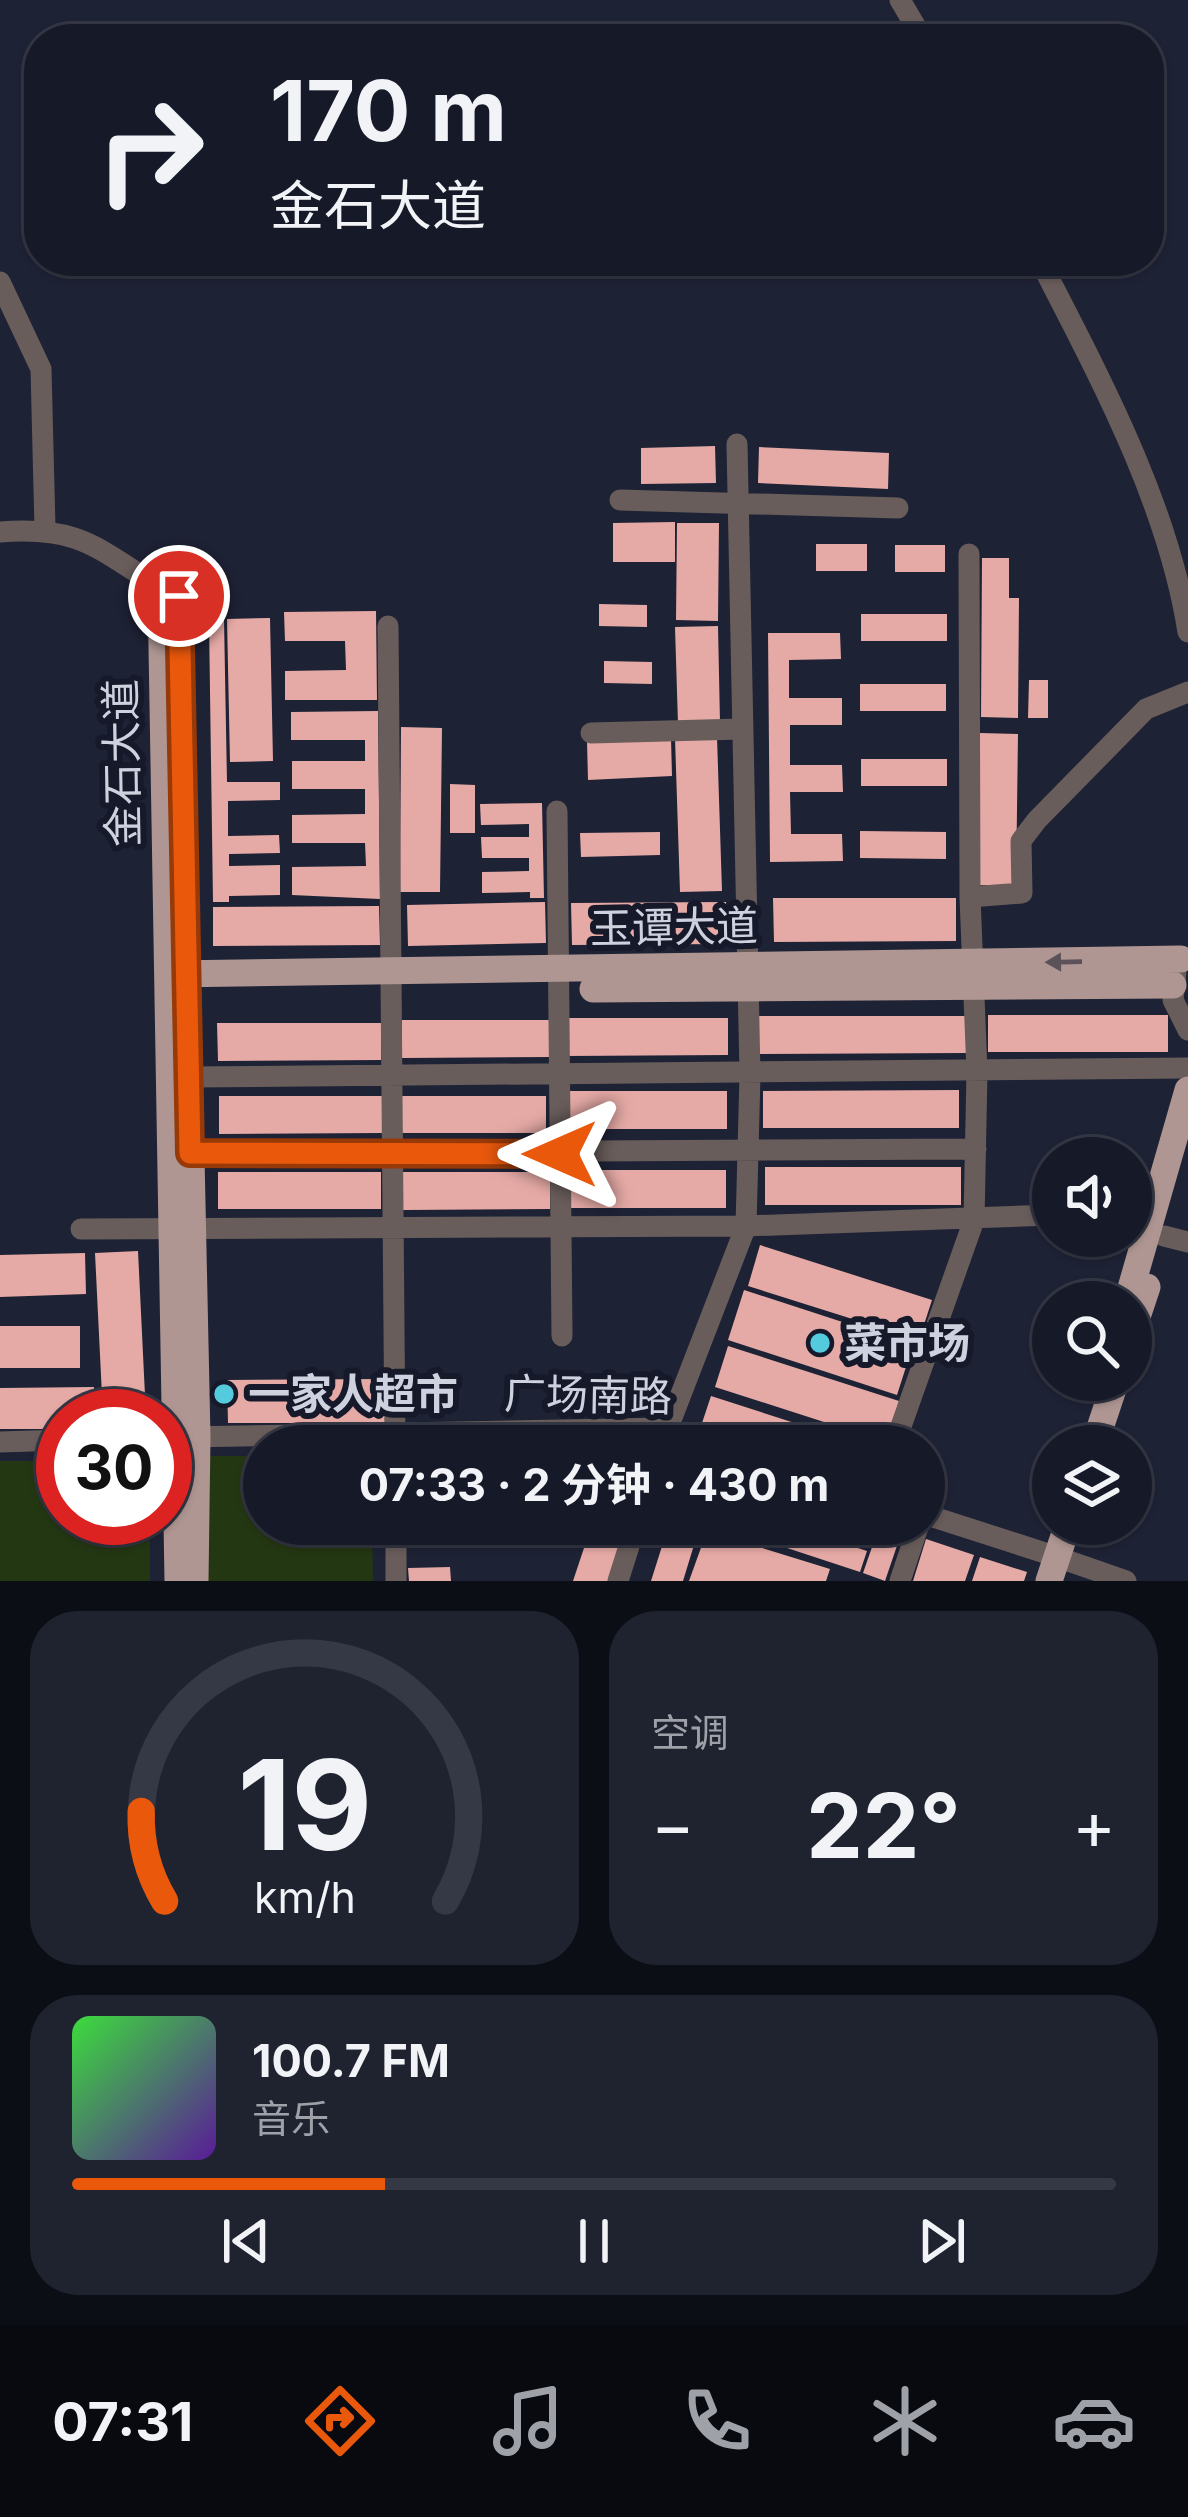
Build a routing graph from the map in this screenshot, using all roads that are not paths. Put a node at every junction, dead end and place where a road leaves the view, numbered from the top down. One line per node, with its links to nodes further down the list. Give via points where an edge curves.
1 (1047, 276): 12 (street, via 1136,462 1181,587)
2 (0, 282): 7 (street, via 41,369)
3 (737, 444): 5 (street)
4 (620, 500): 5 (street)
5 (738, 504): 6 (street); 14 (street)
6 (898, 508)
7 (45, 529): 8 (street); 10 (street, via 71,534)
8 (0, 532)
9 (969, 554): 17 (street)
10 (161, 588): 23 (main road, 金石大道, via 179,596)
11 (388, 626): 22 (street)
12 (1188, 632)
13 (1188, 692): 17 (street, via 1119,731 1037,820 1021,841 1022,893)
14 (741, 729): 15 (street); 20 (street)
15 (591, 733)
16 (557, 812): 21 (street)
17 (970, 897): 19 (street)
18 (1180, 965): 19 (main road, 玉谭大道); 24 (street, via 1178,1014)
19 (973, 976): 20 (main road, 玉谭大道); 26 (street)
20 (748, 979): 21 (main road, 玉谭大道); 28 (street)
21 (559, 980): 22 (main road, 玉谭大道); 27 (street)
22 (392, 982): 23 (main road, 玉谭大道); 30 (street)
23 (178, 983): 29 (main road, 金石大道); 45 (main road, 金石大道)
24 (1188, 1030)
25 (1188, 1068): 26 (street)
26 (977, 1072): 28 (street); 33 (street)
27 (560, 1075): 28 (street); 30 (street); 36 (street)
28 (750, 1075): 34 (street)
29 (189, 1077): 30 (street); 35 (main road, 金石大道)
30 (392, 1077): 37 (street)
31 (1188, 1090): 38 (main road)
32 (1188, 1145): 46 (main road)
33 (976, 1149): 34 (street); 40 (street)
34 (749, 1150): 36 (street); 41 (street)
35 (190, 1153): 37 (street); 45 (main road, 金石大道)
36 (560, 1154): 37 (street); 42 (street)
37 (393, 1155): 44 (street)
38 (1152, 1187)
39 (1032, 1216): 40 (street)
40 (974, 1220): 41 (street); 52 (street)
41 (746, 1226): 42 (street); 51 (street)
42 (561, 1228): 44 (street); 48 (street)
43 (81, 1229): 45 (street)
44 (394, 1229): 45 (street); 50 (street)
45 (180, 1230): 49 (main road, 金石大道)
46 (1176, 1239): 47 (main road)
47 (1152, 1290)
48 (562, 1336)
49 (180, 1389)
50 (395, 1425)
51 (669, 1425)
52 (901, 1425)
53 (192, 1437): 54 (street, 广场南路)
54 (243, 1437)
55 (36, 1441): 56 (street)
56 (0, 1442)
57 (945, 1522): 63 (street)
58 (178, 1545): 64 (main road, 金石大道)
59 (191, 1545): 65 (main road, 金石大道)
60 (396, 1545): 66 (street)
61 (629, 1545): 67 (street)
62 (912, 1545): 68 (street)
63 (1050, 1564): 69 (main road); 70 (street)
64 (178, 1581)
65 (195, 1581)
66 (396, 1581)
67 (618, 1581)
68 (900, 1581)
69 (1036, 1581)
70 (1126, 1581)

